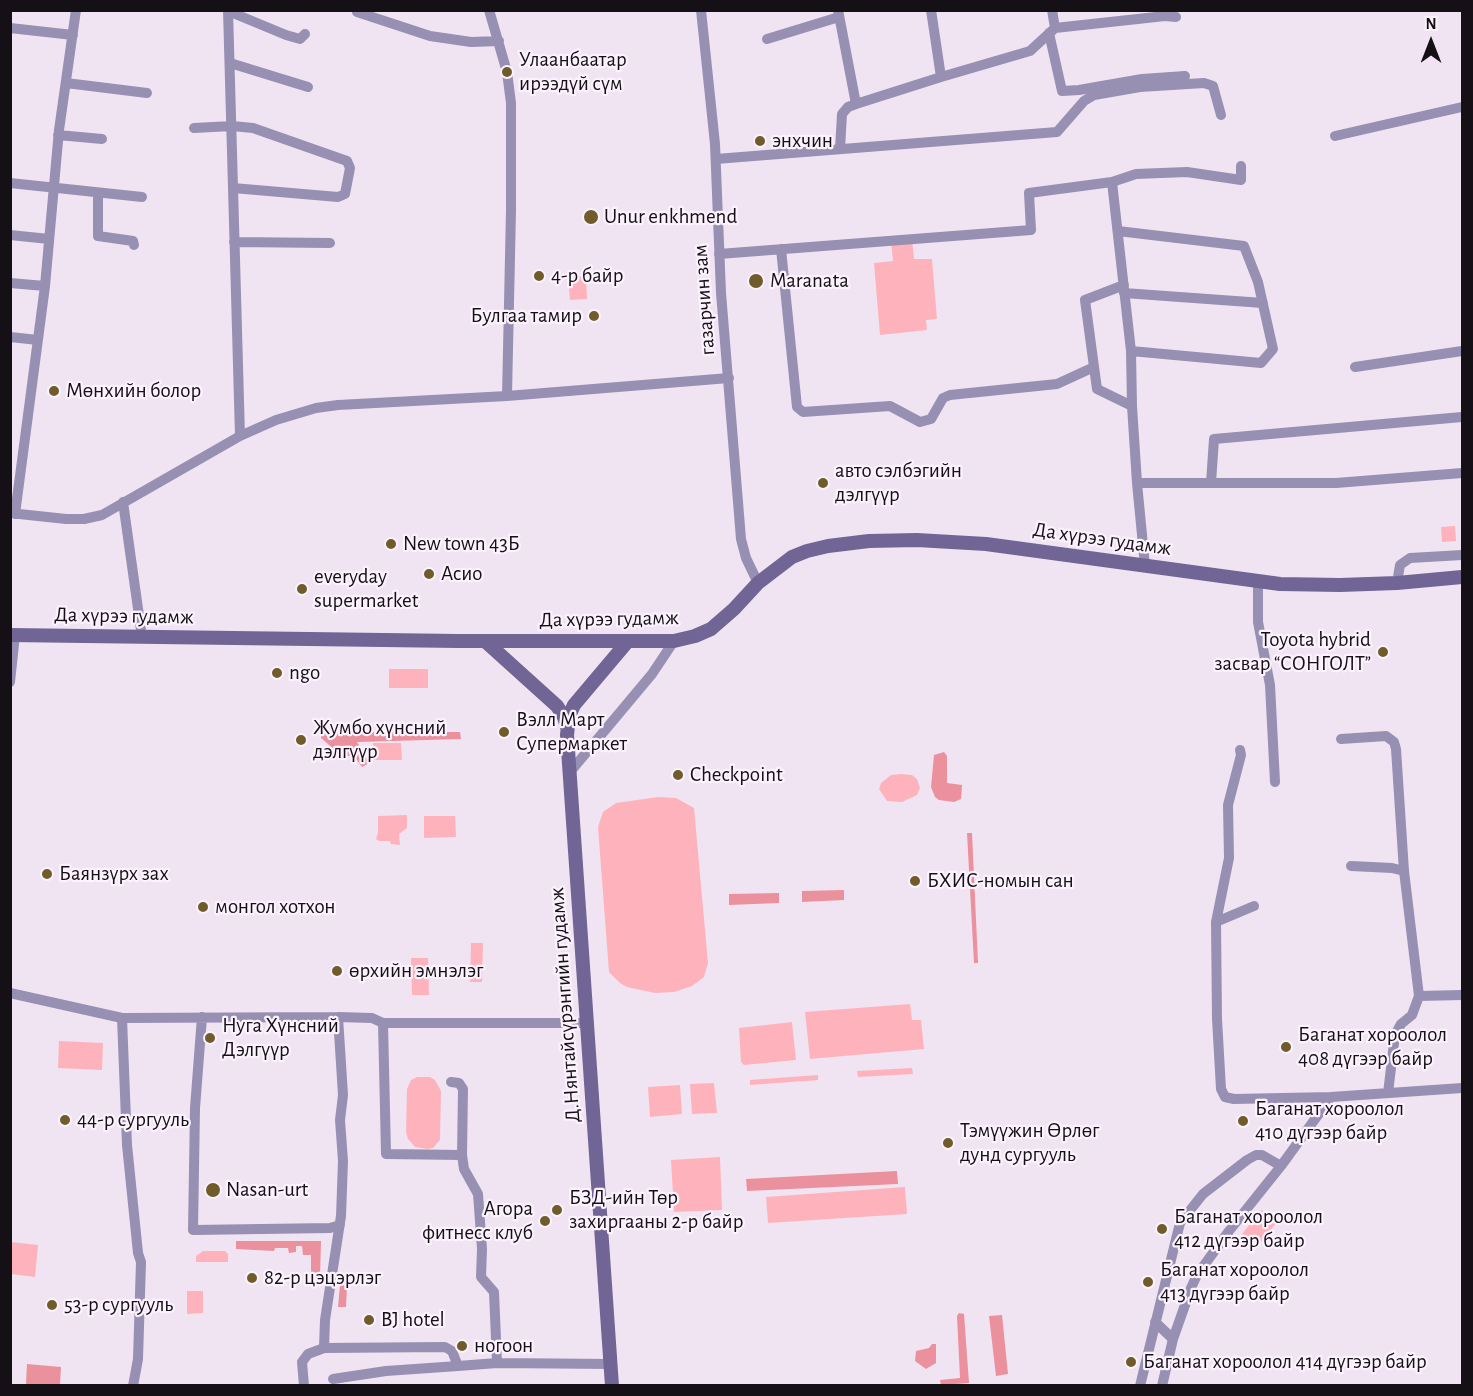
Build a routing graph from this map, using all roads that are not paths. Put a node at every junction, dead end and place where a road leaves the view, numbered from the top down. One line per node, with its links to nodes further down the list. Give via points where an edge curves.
1 (76, 10): 14 (street)
2 (489, 10): 16 (street)
3 (701, 10): 32 (street, газарчин зам)
4 (931, 10): 19 (street)
5 (1052, 10): 12 (street)
6 (228, 11): 13 (street, via 286,35 300,39); 17 (street)
7 (357, 12): 16 (street, via 430,36 471,42)
8 (839, 14): 15 (street); 23 (street)
9 (1135, 15): 10 (street); 12 (street)
10 (1176, 17)
11 (10, 28): 14 (street)
12 (1052, 31): 18 (street, via 1062,91); 19 (street, via 1030,51)
13 (305, 34)
14 (74, 35): 20 (street)
15 (767, 39)
16 (499, 41): 59 (street, via 511,103)
17 (231, 63): 21 (street); 26 (street)
18 (1185, 76)
19 (941, 77): 23 (street)
20 (66, 83): 22 (street); 28 (street)
21 (308, 87)
22 (147, 93)
23 (856, 104): 31 (street, via 842,114)
24 (1462, 107): 29 (street)
25 (1221, 115): 31 (street, via 1213,86 1204,83 1140,87 1094,95 1057,132)
26 (232, 126): 27 (street); 36 (street); 36 (street, via 253,128 322,152 347,161 350,168 345,194 338,197)
27 (194, 128)
28 (58, 135): 30 (street); 37 (street)
29 (1335, 136)
30 (102, 139)
31 (840, 149): 32 (street)
32 (716, 159): 47 (street, газарчин зам)
33 (1241, 166): 34 (street, via 1241,180 1187,172 1136,174)
34 (1112, 182): 40 (street); 46 (street, via 1029,193 1031,230)
35 (10, 183): 37 (street)
36 (233, 188): 43 (street)
37 (53, 189): 38 (street); 42 (street)
38 (98, 193): 39 (street); 45 (street, via 98,236 133,241)
39 (142, 197)
40 (1118, 231): 50 (street); 51 (street, via 1244,246)
41 (10, 234): 42 (street)
42 (49, 239): 49 (street)
43 (234, 242): 44 (street); 62 (street)
44 (330, 243)
45 (134, 245)
46 (781, 249): 47 (street); 56 (street, via 797,406 803,412 890,406 920,422 931,419 943,398 950,395 1057,384)
47 (719, 254): 58 (street, газарчин зам)
48 (10, 283): 49 (street)
49 (45, 286): 53 (street)
50 (1124, 289): 51 (street); 54 (street); 56 (street, via 1085,300)
51 (1263, 303): 54 (street, via 1274,349 1261,363)
52 (10, 337): 53 (street)
53 (38, 340): 67 (street)
54 (1131, 351): 60 (street)
55 (1462, 351): 57 (street)
56 (1094, 367): 60 (street, via 1097,389)
57 (1354, 367)
58 (729, 378): 59 (street); 72 (street, газарчин зам, via 741,539)
59 (507, 396): 62 (street, via 327,407 276,420)
60 (1132, 406): 64 (street)
61 (1462, 417): 65 (street, via 1214,439)
62 (240, 436): 66 (street)
63 (1462, 473): 65 (street, via 1336,483)
64 (1137, 483): 65 (street); 69 (street)
65 (1211, 483)
66 (123, 502): 67 (street, via 84,519); 75 (street)
67 (13, 514)
68 (1462, 555): 73 (street, via 1410,558 1400,565)
69 (1145, 566): 71 (main road, Да хүрээ гудамж); 72 (main road, Да хүрээ гудамж, via 964,542 869,541 807,550)
70 (1462, 577): 73 (main road, Да хүрээ гудамж)
71 (1258, 581): 73 (main road, Да хүрээ гудамж, via 1321,585); 84 (street, via 1258,622 1270,685)
72 (758, 583): 76 (main road, Да хүрээ гудамж, via 711,628)
73 (1397, 583)
74 (13, 635): 75 (main road, Да хүрээ гудамж); 79 (street)
75 (142, 637): 77 (main road, Да хүрээ гудамж)
76 (674, 640): 78 (main road, Да хүрээ гудамж); 83 (street, via 652,674)
77 (485, 641): 78 (main road, Да хүрээ гудамж); 80 (main road, via 557,706)
78 (628, 642): 80 (main road, Д.Нянтайсүрэнгийн гудамж, via 574,705)
79 (10, 682)
80 (567, 735): 83 (main road, Д.Нянтайсүрэнгийн гудамж)
81 (1341, 739): 86 (street, via 1386,736 1394,742)
82 (1240, 750): 88 (street, via 1228,805 1229,858)
83 (570, 772): 96 (main road, Д.Нянтайсүрэнгийн гудамж)
84 (1275, 782)
85 (1351, 866): 86 (street)
86 (1404, 871): 91 (street)
87 (1254, 906): 88 (street)
88 (1216, 922): 100 (street, via 1216,1018 1221,1089 1225,1097)
89 (10, 993): 94 (street)
90 (1462, 995): 91 (street)
91 (1419, 996): 99 (street, via 1412,1015 1395,1035)
92 (202, 1017): 93 (street); 94 (street); 103 (street, via 195,1108 193,1230)
93 (338, 1017): 95 (street, via 372,1018); 103 (street, via 343,1095)
94 (122, 1018): 111 (street, via 127,1145 141,1262 138,1359)
95 (383, 1023): 96 (street); 101 (street, via 386,1154)
96 (588, 1023): 108 (main road, Д.Нянтайсүрэнгийн гудамж)
97 (451, 1082): 101 (street, via 459,1083 463,1089)
98 (1462, 1088): 99 (street)
99 (1388, 1093): 100 (street)
100 (1331, 1097): 102 (street)
101 (462, 1155): 107 (street, via 464,1169 478,1194 481,1276 494,1292)
102 (1281, 1166): 104 (street, via 1256,1155 1203,1194 1180,1223); 105 (street, via 1197,1275)
103 (340, 1225): 106 (street)
104 (1155, 1322): 105 (street); 114 (street)
105 (1173, 1338): 115 (street)
106 (324, 1348): 109 (street, via 446,1347); 112 (street, via 308,1354 302,1362)
107 (497, 1363): 108 (street); 109 (street)
108 (611, 1364): 113 (main road, Д.Нянтайсүрэнгийн гудамж)
109 (458, 1366): 110 (street)
110 (333, 1379)
111 (133, 1386)
112 (304, 1386)
113 (612, 1386)
114 (1140, 1386)
115 (1162, 1386)

